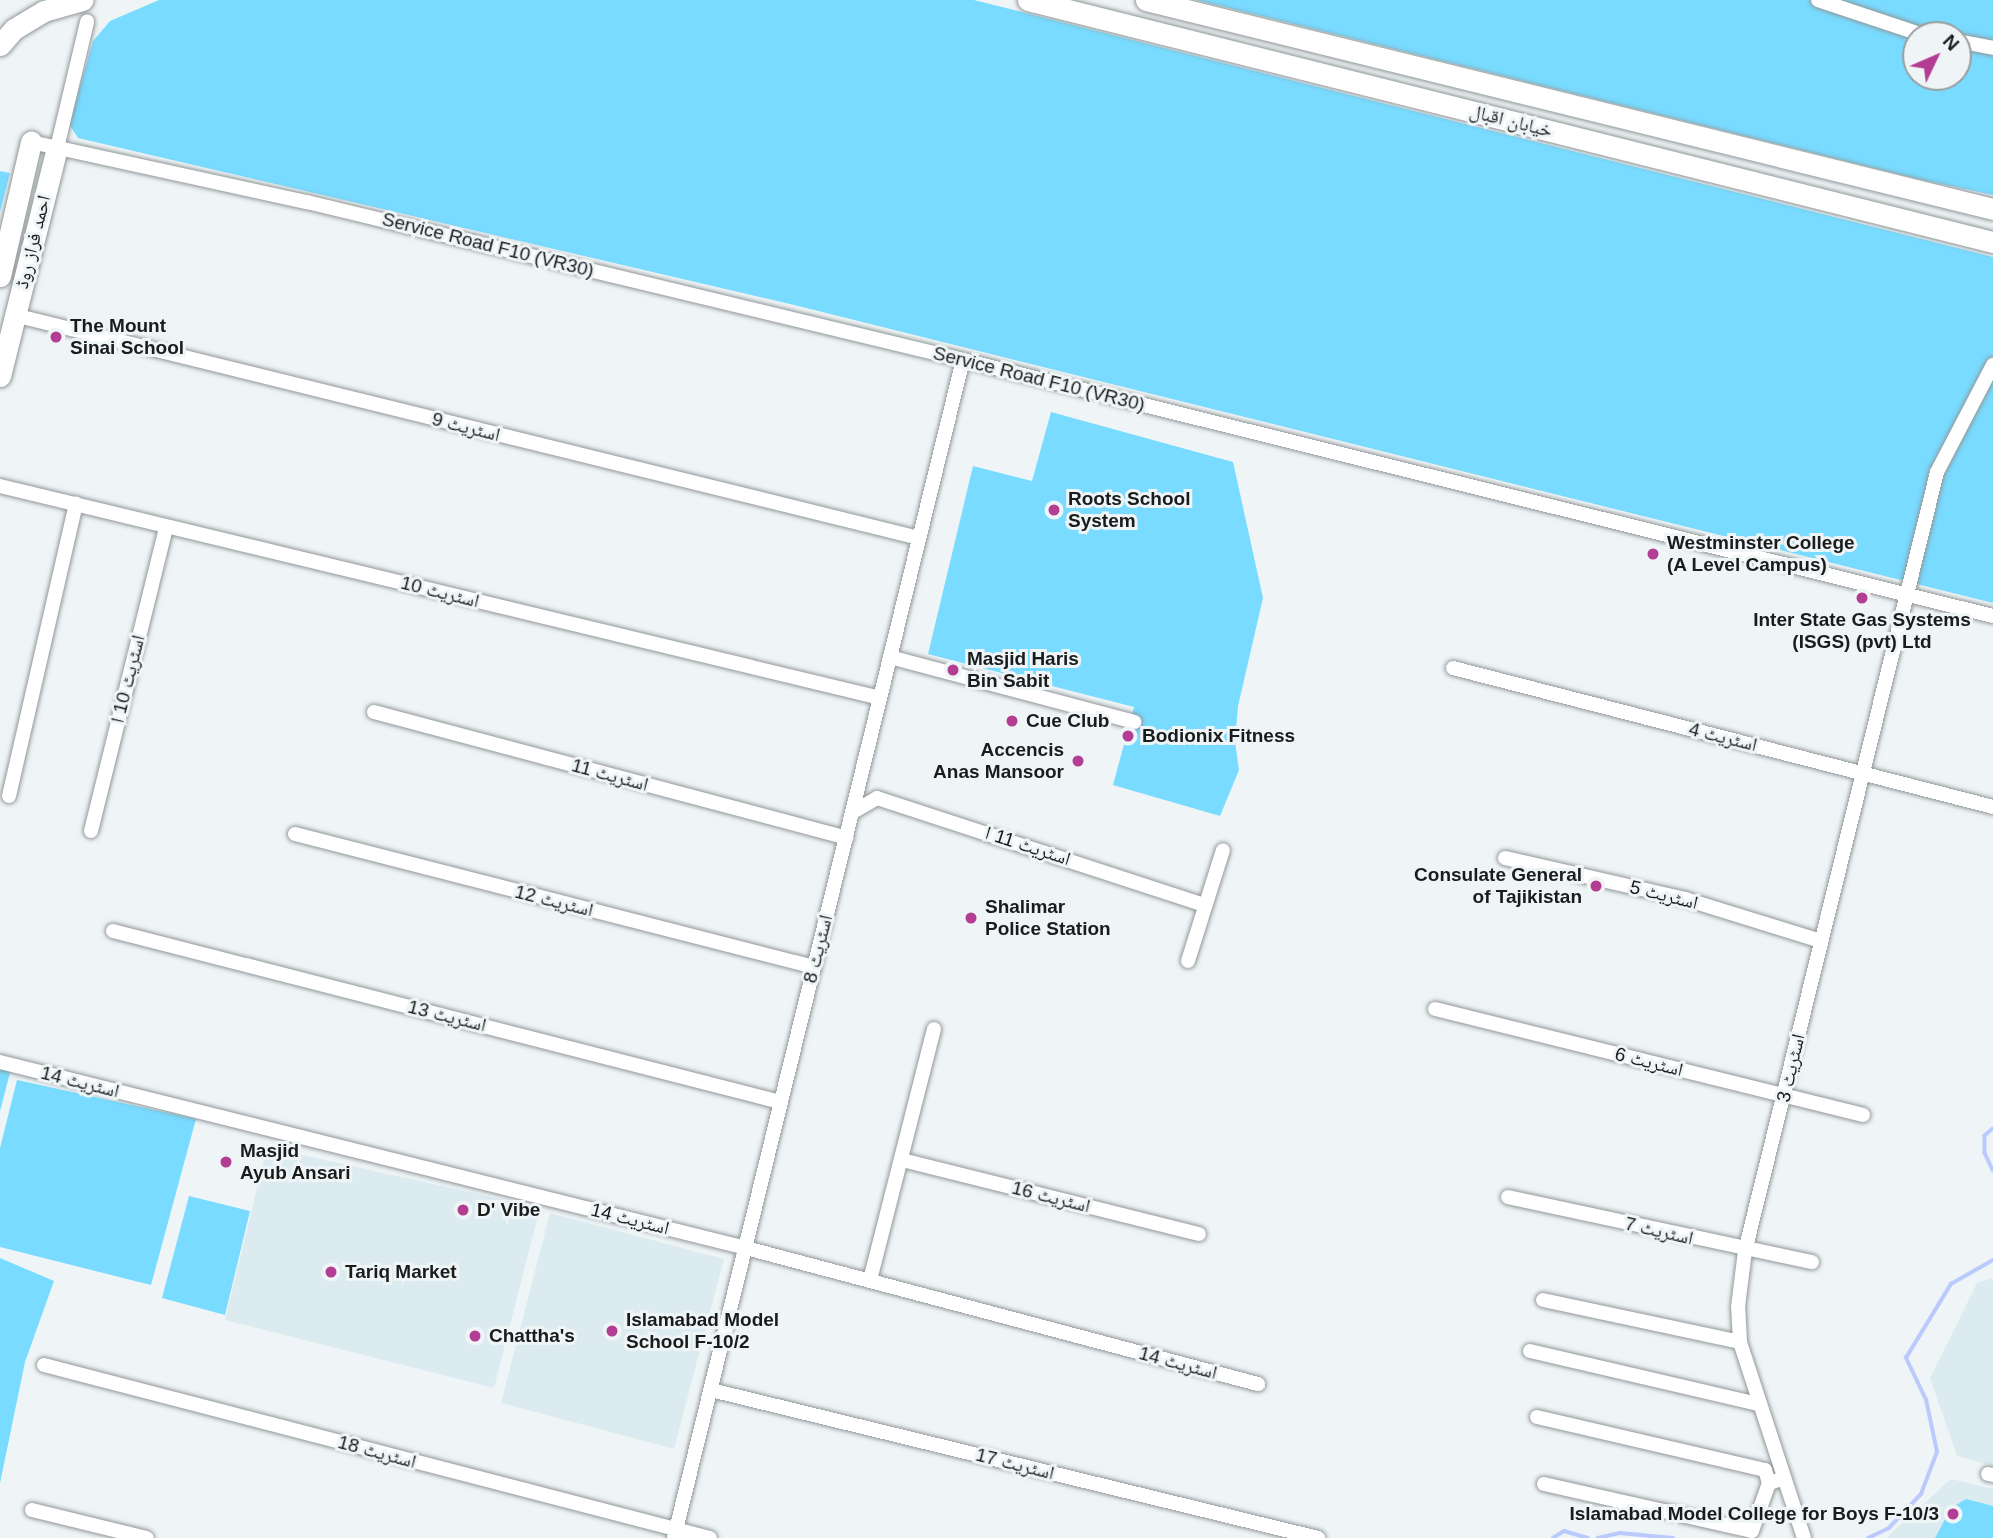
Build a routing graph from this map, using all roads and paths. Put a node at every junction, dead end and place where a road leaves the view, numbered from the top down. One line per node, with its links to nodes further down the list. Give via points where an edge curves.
1 (82, 0): 8 (main road, via 44,11 14,29)
2 (1028, 0): 13 (main road, خیابان اقبال)
3 (1146, 0): 12 (main road, خیابان اقبال)
4 (1818, 0): 6 (street)
5 (87, 22): 11 (street)
6 (1902, 28)
7 (1972, 44): 9 (street)
8 (0, 45)
9 (1993, 48)
10 (32, 142): 11 (street, Service Road F10 (VR30)); 14 (main road, احمد فراز روڈ)
11 (57, 148): 15 (main road, احمد فراز روڈ); 16 (street, Service Road F10 (VR30))
12 (1993, 209)
13 (1993, 242)
14 (0, 276)
15 (14, 315): 18 (main road, احمد فراز روڈ); 22 (street, اسٹریٹ 9)
16 (963, 359): 22 (street, اسٹریٹ 8); 23 (street, Service Road F10 (VR30))
17 (1993, 365): 23 (street, اسٹریٹ 3, via 1937,472)
18 (0, 376)
19 (0, 486): 20 (street, اسٹریٹ 10)
20 (76, 504): 21 (street, اسٹریٹ 10); 31 (street)
21 (166, 527): 27 (street, اسٹریٹ 10); 34 (street, اسٹریٹ 10 ا)
22 (919, 538): 25 (street, اسٹریٹ 8)
23 (1908, 596): 24 (street, Service Road F10 (VR30)); 30 (street, اسٹریٹ 3)
24 (1993, 616)
25 (890, 657): 27 (street, اسٹریٹ 8); 29 (street)
26 (1452, 668): 30 (street, اسٹریٹ 4)
27 (880, 698): 33 (street, اسٹریٹ 8)
28 (374, 712): 36 (street, اسٹریٹ 11)
29 (1134, 722)
30 (1866, 774): 32 (street, اسٹریٹ 4); 41 (street, اسٹریٹ 3)
31 (9, 796)
32 (1993, 807)
33 (853, 812): 36 (street, اسٹریٹ 8); 39 (street, اسٹریٹ 11 ا, via 877,798)
34 (91, 831)
35 (295, 834): 43 (street, اسٹریٹ 12)
36 (846, 838): 43 (street, اسٹریٹ 8)
37 (1223, 850): 39 (street)
38 (1504, 858): 41 (street, اسٹریٹ 5, via 1685,899)
39 (1205, 905): 42 (street)
40 (113, 931): 48 (street, اسٹریٹ 13)
41 (1821, 941): 47 (street, اسٹریٹ 3)
42 (1188, 961)
43 (814, 967): 48 (street, اسٹریٹ 8)
44 (1434, 1009): 47 (street, اسٹریٹ 6)
45 (934, 1029): 50 (street)
46 (0, 1062): 53 (street, اسٹریٹ 14)
47 (1785, 1095): 49 (street, اسٹریٹ 6); 54 (street, اسٹریٹ 3)
48 (780, 1102): 53 (street, اسٹریٹ 8)
49 (1863, 1115)
50 (902, 1160): 52 (street, اسٹریٹ 16); 56 (street)
51 (1508, 1197): 54 (street, اسٹریٹ 7)
52 (1199, 1234)
53 (746, 1248): 56 (street, اسٹریٹ 14); 62 (street, اسٹریٹ 8)
54 (1745, 1251): 55 (street, اسٹریٹ 7); 58 (street, اسٹریٹ 3, via 1738,1307)
55 (1812, 1262)
56 (870, 1280): 61 (street, اسٹریٹ 14)
57 (1543, 1300): 58 (street)
58 (1740, 1342): 63 (street, اسٹریٹ 3)
59 (1530, 1351): 63 (street)
60 (44, 1365): 68 (street, اسٹریٹ 18)
61 (1258, 1384)
62 (711, 1390): 68 (street, اسٹریٹ 8); 71 (street, اسٹریٹ 17)
63 (1758, 1404): 65 (street, اسٹریٹ 3)
64 (1537, 1417): 65 (street, via 1765,1470)
65 (1776, 1481): 66 (street, via 1752,1531); 72 (street, اسٹریٹ 3)
66 (1544, 1483)
67 (32, 1510): 69 (street)
68 (675, 1534): 70 (street, اسٹریٹ 18)
69 (147, 1538)
70 (710, 1538)
71 (1318, 1538)
72 (1804, 1538)

